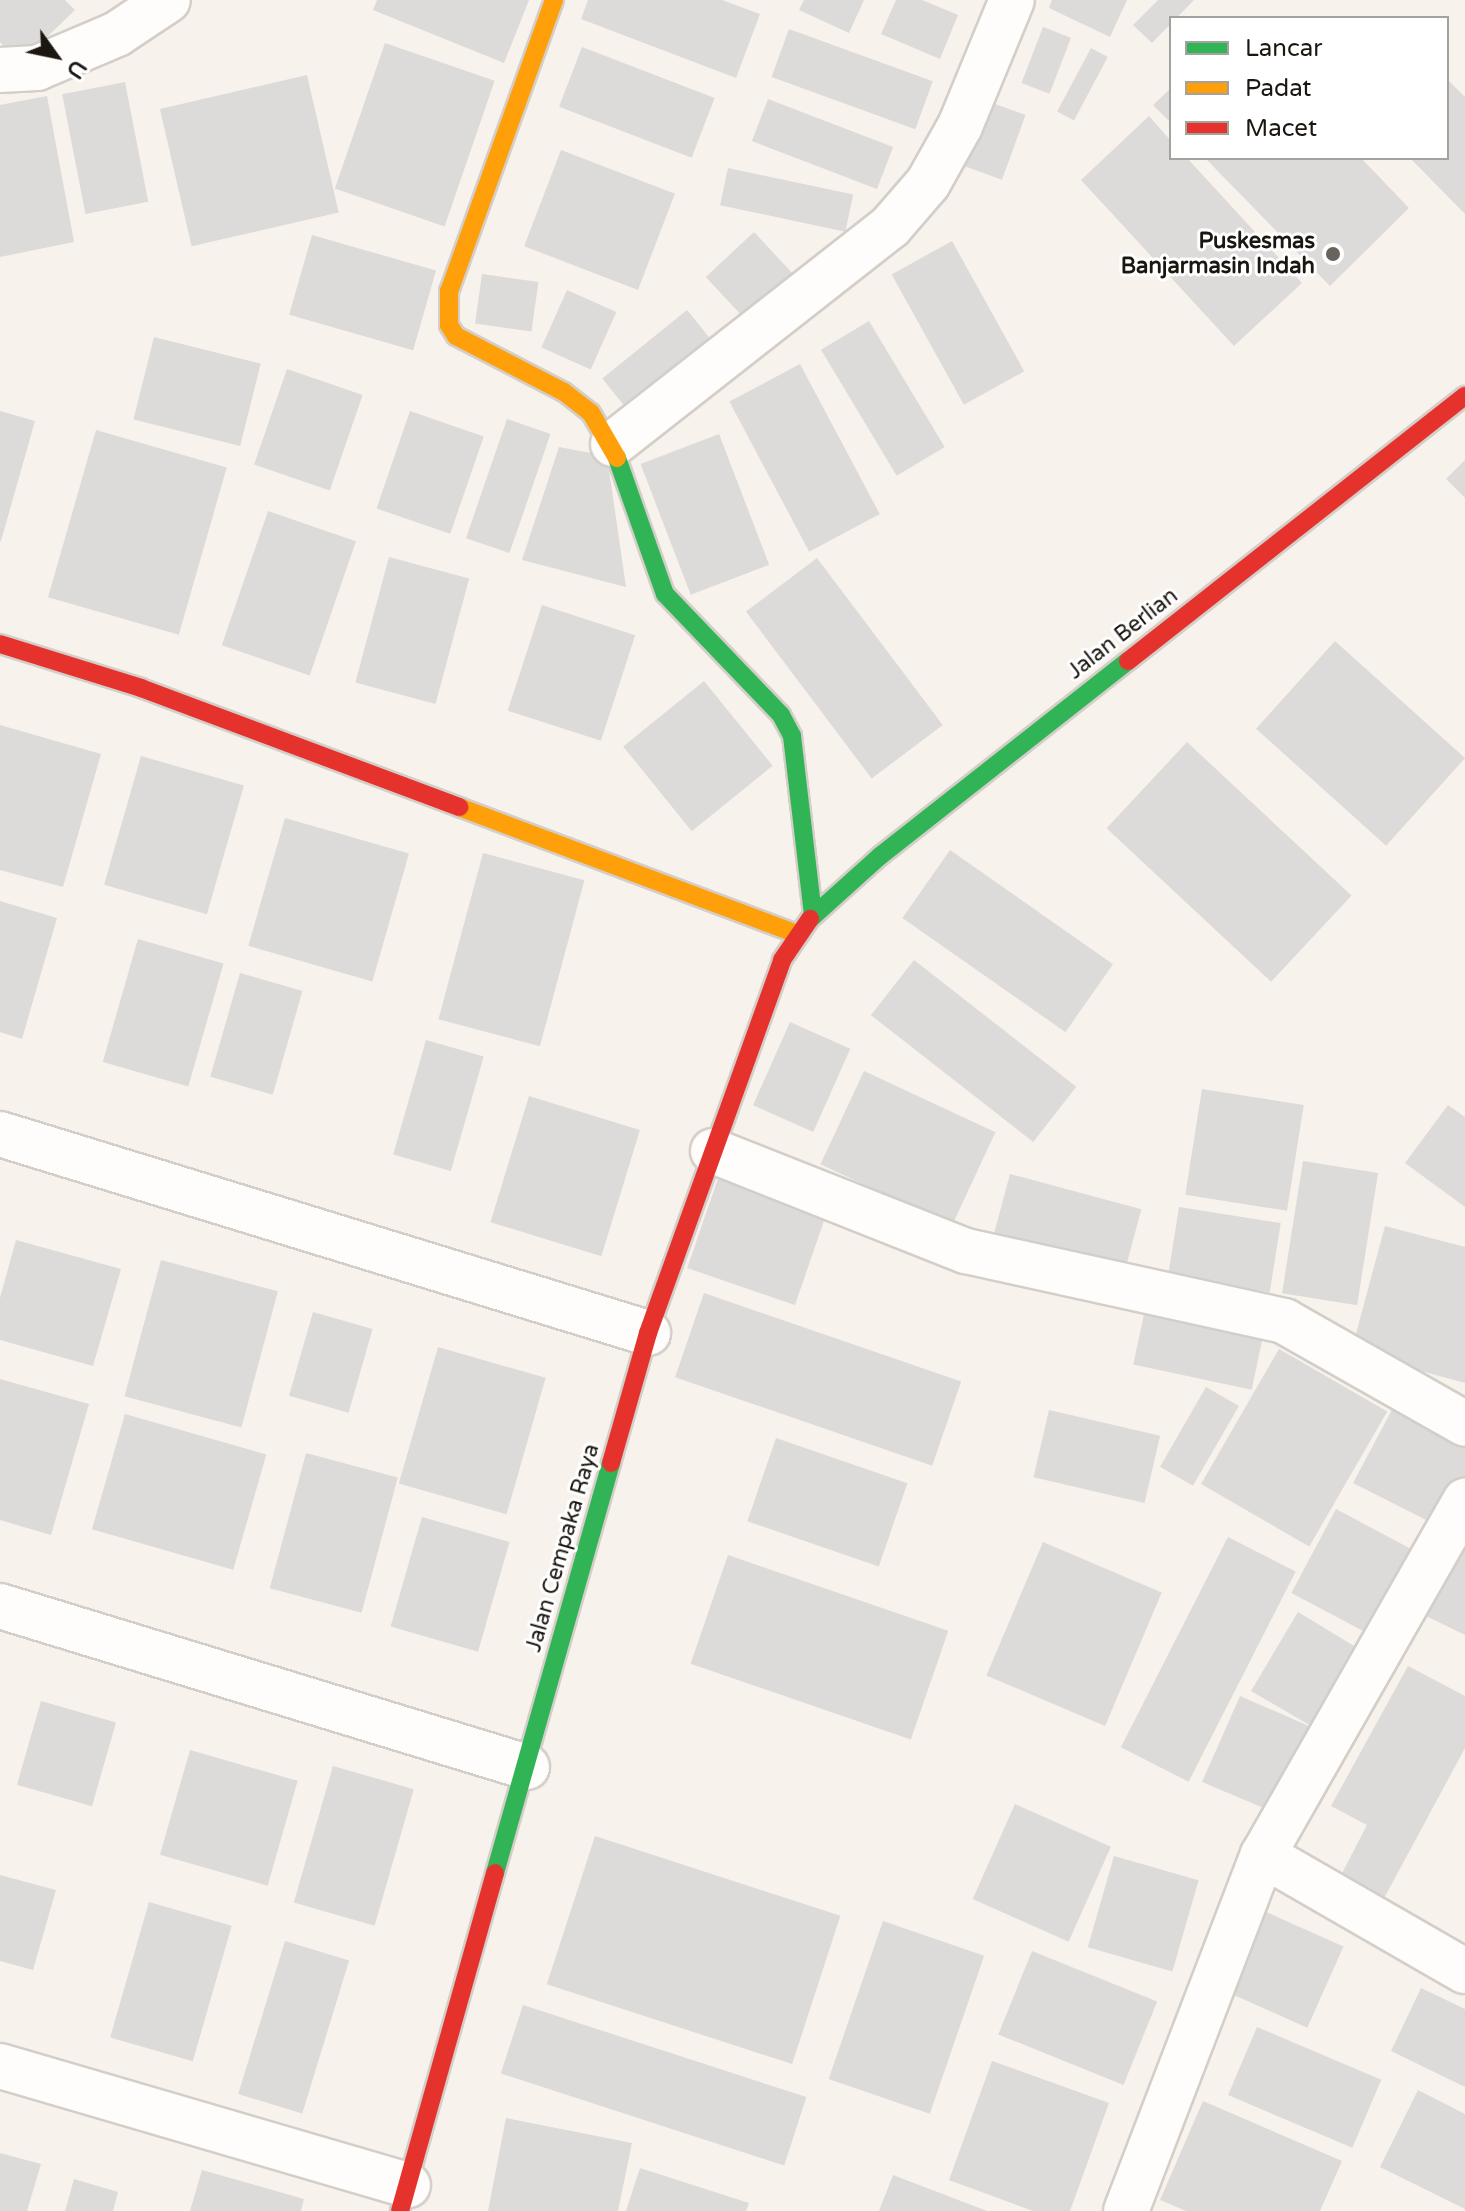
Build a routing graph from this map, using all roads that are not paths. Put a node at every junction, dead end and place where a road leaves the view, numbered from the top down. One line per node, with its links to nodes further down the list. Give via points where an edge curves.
1 (168, 0): 4 (street, via 117,34 37,68)
2 (554, 0): 6 (street, via 445,313 456,336 564,392 591,413)
3 (1012, 0): 6 (street, via 960,126 928,183 890,227)
4 (0, 70)
5 (1465, 396): 8 (street, Jalan Berlian)
6 (613, 444): 8 (street, via 665,594 781,715 792,736)
7 (0, 644): 9 (street, via 141,688)
8 (813, 914): 9 (street, Jalan Cempaka Raya)
9 (797, 934): 11 (street, Jalan Cempaka Raya, via 782,960)
10 (0, 1134): 12 (street)
11 (713, 1151): 12 (street, Jalan Cempaka Raya); 13 (street, via 966,1251 1284,1321)
12 (648, 1333): 16 (street, Jalan Cempaka Raya)
13 (1465, 1424)
14 (1465, 1501): 17 (street)
15 (0, 1606): 16 (street)
16 (527, 1767): 20 (street, Jalan Cempaka Raya)
17 (1263, 1855): 18 (street); 21 (street)
18 (1465, 1971)
19 (0, 2066): 20 (street)
20 (404, 2198)
21 (1126, 2211)

